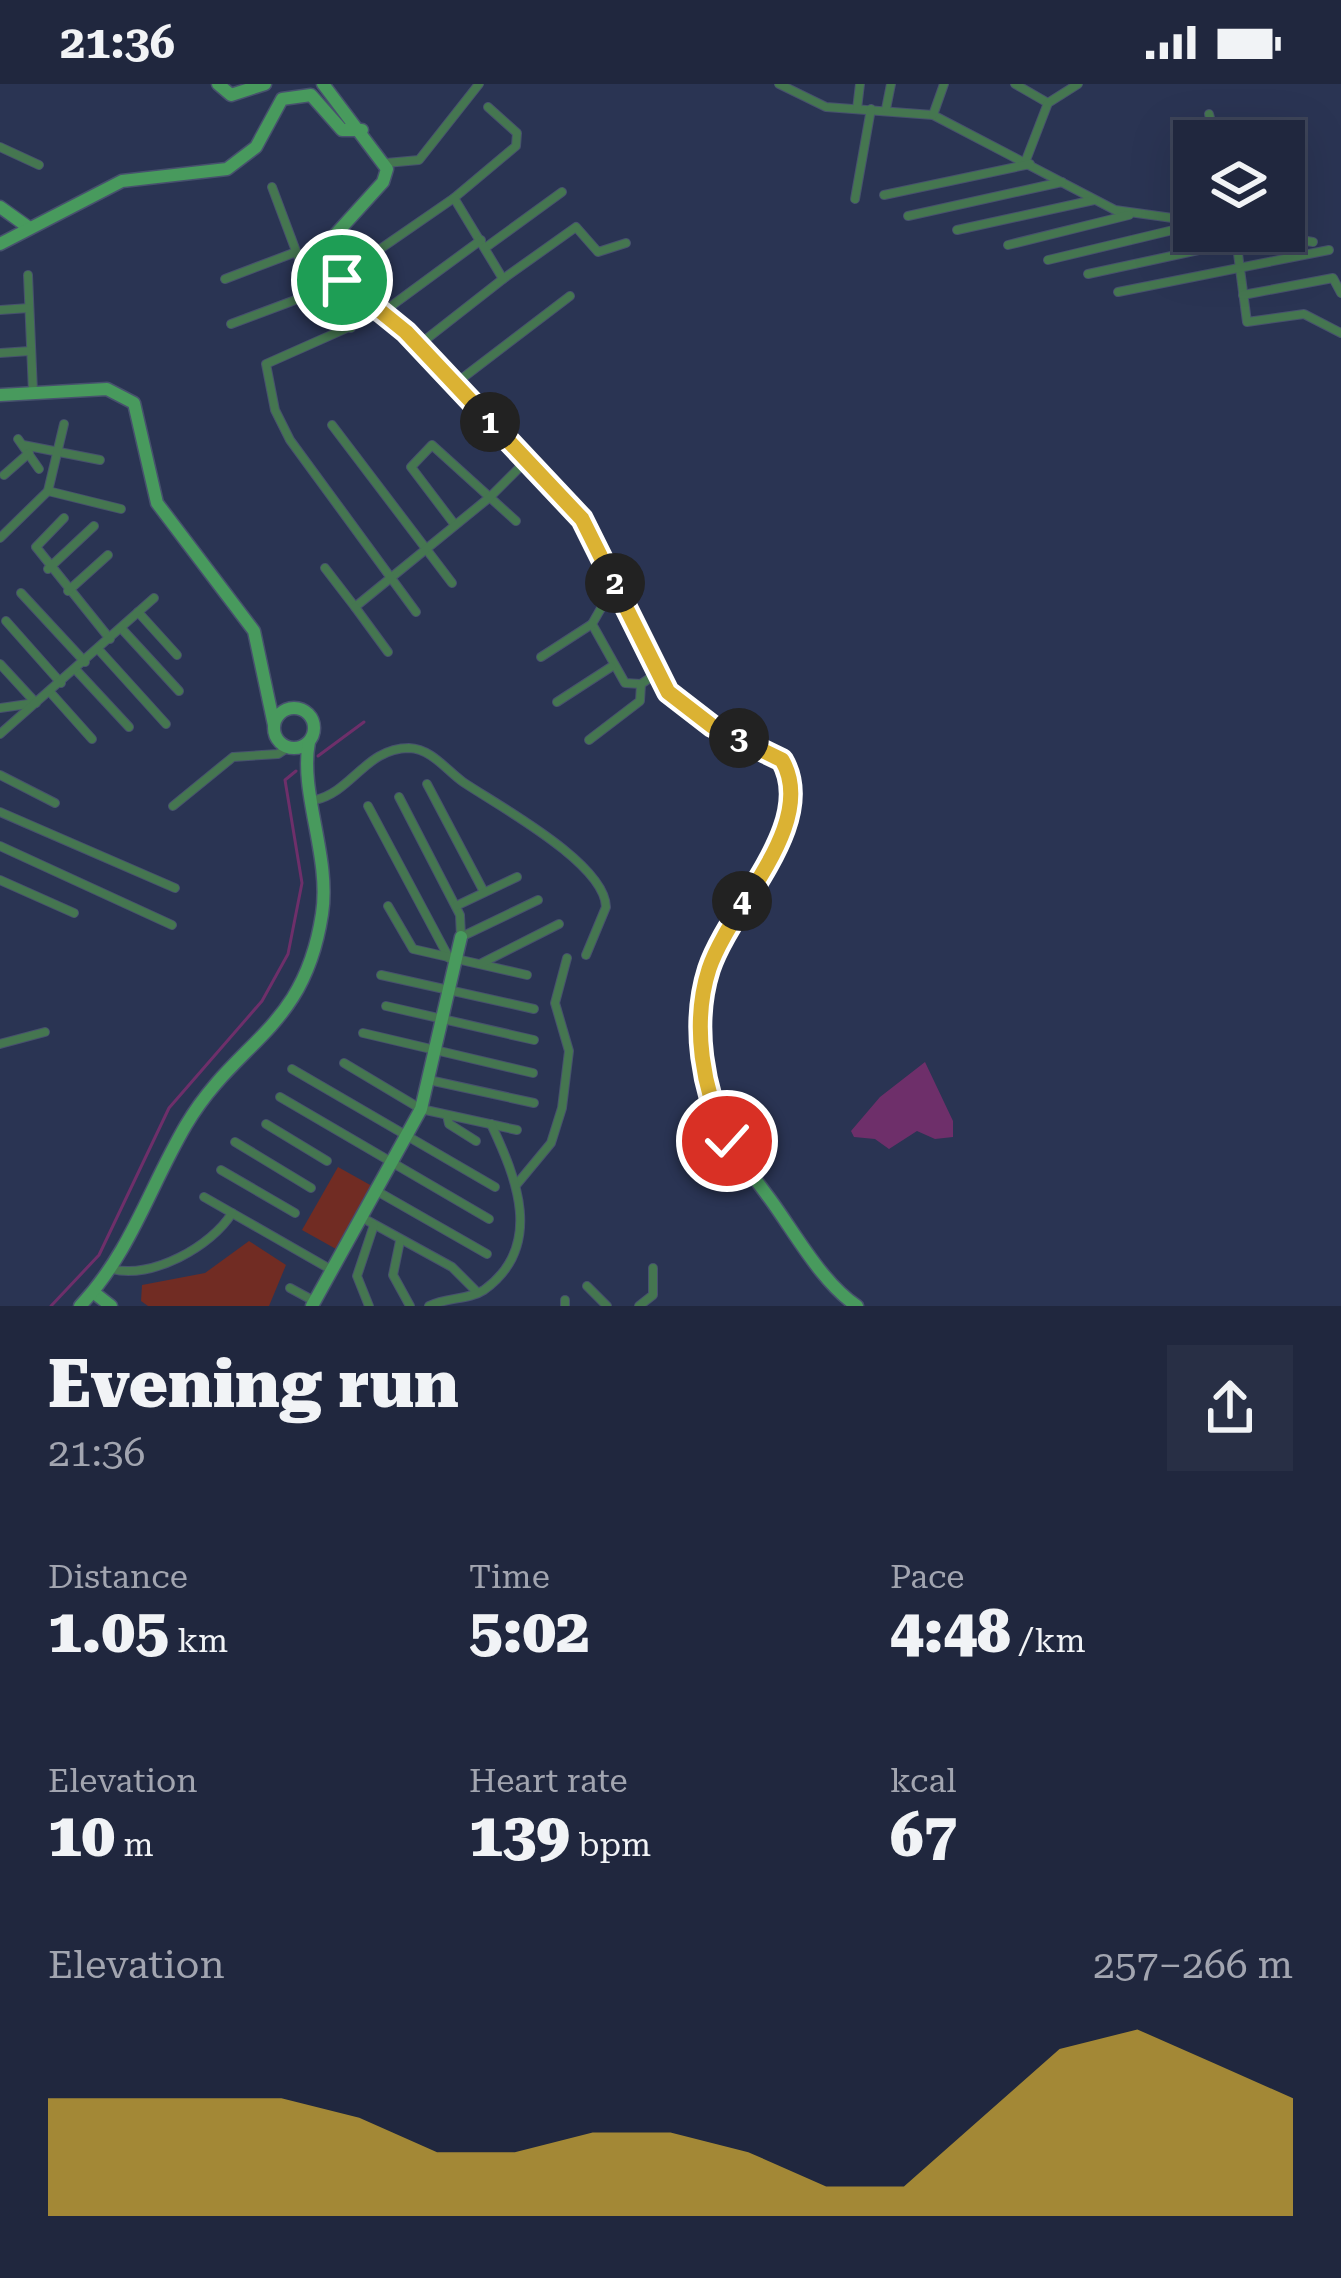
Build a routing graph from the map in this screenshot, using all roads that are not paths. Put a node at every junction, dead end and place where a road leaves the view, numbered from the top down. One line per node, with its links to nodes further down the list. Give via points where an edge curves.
1 (218, 84): 2 (main road, via 231,95)
2 (265, 84)
3 (323, 84): 19 (main road)
4 (479, 84): 22 (street, via 419,160)
5 (779, 84): 13 (street, via 826,106)
6 (860, 84): 13 (street)
7 (891, 84): 15 (street)
8 (944, 84): 17 (street)
9 (1078, 84): 11 (street)
10 (1022, 85): 11 (street)
11 (1048, 103): 21 (street)
12 (488, 107): 28 (street, via 518,142)
13 (857, 109): 14 (street)
14 (871, 109): 15 (street); 29 (street)
15 (886, 109): 17 (street)
16 (1209, 113): 18 (street)
17 (933, 115): 21 (street)
18 (1211, 120)
19 (359, 132): 22 (main road); 35 (main road, via 337,124 316,98 287,96 237,164 122,182)
20 (0, 147): 23 (street)
21 (1029, 161): 24 (street); 27 (street)
22 (386, 163): 53 (main road, via 382,182 334,236)
23 (39, 165)
24 (1064, 182): 30 (street); 33 (street)
25 (272, 187): 46 (street)
26 (562, 192): 43 (street)
27 (884, 195)
28 (454, 198): 43 (street); 53 (street)
29 (855, 199)
30 (1094, 200): 32 (street); 38 (street)
31 (0, 207): 35 (main road)
32 (1129, 214): 34 (street); 44 (street)
33 (908, 216)
34 (1173, 220)
35 (23, 223): 36 (street); 42 (main road)
36 (1, 226)
37 (1173, 227): 49 (street)
38 (957, 230)
39 (1305, 241): 40 (street)
40 (1313, 242)
41 (626, 243): 55 (street, via 598,252 576,227)
42 (0, 244)
43 (483, 244): 55 (street); 63 (street)
44 (1008, 244)
45 (1329, 250): 50 (street)
46 (296, 252): 54 (street); 57 (street)
47 (1190, 252): 51 (street)
48 (1237, 252): 50 (street)
49 (1048, 260)
50 (1239, 268): 56 (street); 59 (street)
51 (1088, 274)
52 (28, 275): 61 (street)
53 (340, 276): 63 (main road)
54 (225, 279)
55 (503, 279): 67 (street)
56 (1118, 292)
57 (314, 293): 64 (street); 65 (street)
58 (1341, 293): 59 (street, via 1328,278)
59 (1243, 295): 66 (street, via 1250,322 1304,314)
60 (570, 296): 70 (street)
61 (29, 308): 62 (street); 68 (street)
62 (0, 310)
63 (383, 312): 65 (street); 67 (main road)
64 (231, 323)
65 (351, 328): 93 (street, via 273,357 268,381 290,440)
66 (1341, 333)
67 (418, 345): 70 (main road)
68 (30, 351): 69 (street); 71 (street)
69 (0, 352)
70 (454, 384): 78 (main road)
71 (33, 392): 72 (main road); 119 (main road, via 107,389 134,403 157,503 248,618)
72 (0, 395)
73 (64, 424): 76 (street)
74 (332, 425): 89 (street)
75 (24, 446): 76 (street); 79 (street); 80 (street)
76 (59, 451): 77 (street); 81 (street)
77 (100, 460)
78 (527, 460): 82 (street); 95 (main road, via 587,526)
79 (39, 469)
80 (4, 475)
81 (48, 491): 83 (street); 88 (street)
82 (490, 497): 85 (street); 86 (street); 86 (street, via 436,446 413,461)
83 (121, 509)
84 (64, 518): 91 (street, via 36,545)
85 (516, 521)
86 (455, 525): 89 (street)
87 (94, 526): 91 (street)
88 (0, 538)
89 (424, 552): 93 (street); 94 (street)
90 (108, 555): 96 (street)
91 (48, 568): 96 (street)
92 (325, 568): 99 (street)
93 (391, 579): 99 (street); 101 (street)
94 (452, 583)
95 (615, 584): 103 (street); 114 (main road)
96 (68, 591): 105 (street)
97 (21, 593): 110 (street)
98 (154, 598): 100 (street)
99 (355, 607): 107 (street)
100 (138, 612): 104 (street); 108 (street)
101 (416, 612)
102 (6, 621): 115 (street)
103 (592, 624): 109 (street); 112 (street)
104 (121, 628): 105 (street); 117 (street)
105 (110, 639): 106 (street)
106 (99, 650): 110 (street); 124 (street)
107 (388, 652)
108 (177, 655)
109 (541, 657)
110 (85, 662): 113 (street)
111 (0, 664): 121 (street)
112 (611, 667): 116 (street, via 625,683); 120 (street)
113 (76, 670): 115 (street); 126 (street)
114 (656, 674): 116 (street); 211 (main road, via 701,718 782,760 792,781 788,824 710,966 703,1071 727,1141)
115 (62, 683): 118 (street)
116 (641, 684): 129 (street, via 640,701)
117 (179, 691)
118 (50, 692): 121 (street); 128 (street)
119 (270, 694): 123 (main road); 125 (main road)
120 (556, 702)
121 (36, 703): 122 (street); 127 (street)
122 (0, 707)
123 (290, 708): 125 (main road); 130 (main road, via 311,718)
124 (166, 724)
125 (274, 725): 131 (main road)
126 (129, 727)
127 (0, 734)
128 (92, 739)
129 (589, 740)
130 (309, 742): 131 (main road); 132 (main road)
131 (289, 748): 132 (main road); 138 (street, via 233,757)
132 (305, 769): 136 (main road)
133 (0, 775): 137 (street)
134 (428, 784): 145 (street)
135 (399, 797): 147 (street)
136 (315, 800): 153 (street, via 338,793 370,760 405,748 431,755 596,882 606,907); 198 (main road, via 323,901 301,990 190,1118)
137 (55, 803)
138 (173, 806)
139 (368, 806): 155 (street)
140 (0, 812): 144 (street)
141 (0, 846): 151 (street)
142 (517, 877): 145 (street)
143 (0, 880): 149 (street)
144 (175, 888)
145 (484, 892): 147 (street)
146 (538, 899): 152 (street)
147 (456, 906): 152 (street)
148 (388, 907): 155 (street, via 409,946)
149 (74, 913)
150 (560, 924): 156 (street)
151 (172, 925)
152 (461, 937): 155 (main road)
153 (586, 955)
154 (567, 958): 185 (street, via 555,1004 569,1051 562,1108 550,1143)
155 (452, 959): 156 (street); 159 (main road)
156 (479, 965): 158 (street)
157 (381, 975): 159 (street)
158 (527, 975)
159 (448, 990): 161 (street); 162 (main road)
160 (386, 1006): 162 (street)
161 (534, 1009)
162 (442, 1019): 165 (street); 167 (main road)
163 (45, 1032): 166 (street)
164 (363, 1033): 167 (street)
165 (534, 1040)
166 (0, 1044)
167 (436, 1049): 170 (street); 171 (main road)
168 (344, 1063): 174 (street)
169 (292, 1069): 179 (street)
170 (533, 1072)
171 (429, 1080): 173 (street); 174 (main road)
172 (280, 1097): 183 (street)
173 (534, 1103)
174 (421, 1109): 175 (street); 179 (main road)
175 (447, 1115): 177 (street); 180 (street)
176 (266, 1124): 182 (street)
177 (491, 1124): 178 (street); 185 (street)
178 (518, 1130)
179 (407, 1138): 183 (main road); 186 (street)
180 (476, 1141)
181 (235, 1142): 187 (street)
182 (327, 1161)
183 (391, 1163): 188 (main road); 192 (street)
184 (220, 1170): 191 (street)
185 (518, 1184): 202 (street, via 519,1238)
186 (494, 1187)
187 (311, 1188)
188 (375, 1190): 193 (main road); 195 (street)
189 (205, 1198): 190 (street)
190 (232, 1213): 197 (street); 198 (street, via 217,1233 144,1273)
191 (295, 1214)
192 (489, 1219)
193 (367, 1221): 194 (street); 197 (main road); 206 (street, via 357,1276)
194 (400, 1241): 202 (street, via 452,1267); 207 (street, via 393,1275)
195 (487, 1254)
196 (653, 1268): 210 (street, via 653,1295)
197 (330, 1269): 203 (main road)
198 (112, 1270): 201 (main road)
199 (587, 1286): 209 (street)
200 (290, 1288): 203 (street)
201 (93, 1292): 204 (main road); 205 (main road)
202 (478, 1293): 208 (street)
203 (313, 1303)
204 (80, 1306)
205 (111, 1306)
206 (369, 1306)
207 (410, 1306)
208 (429, 1306)
209 (607, 1306)
210 (640, 1306)
211 (857, 1306)

